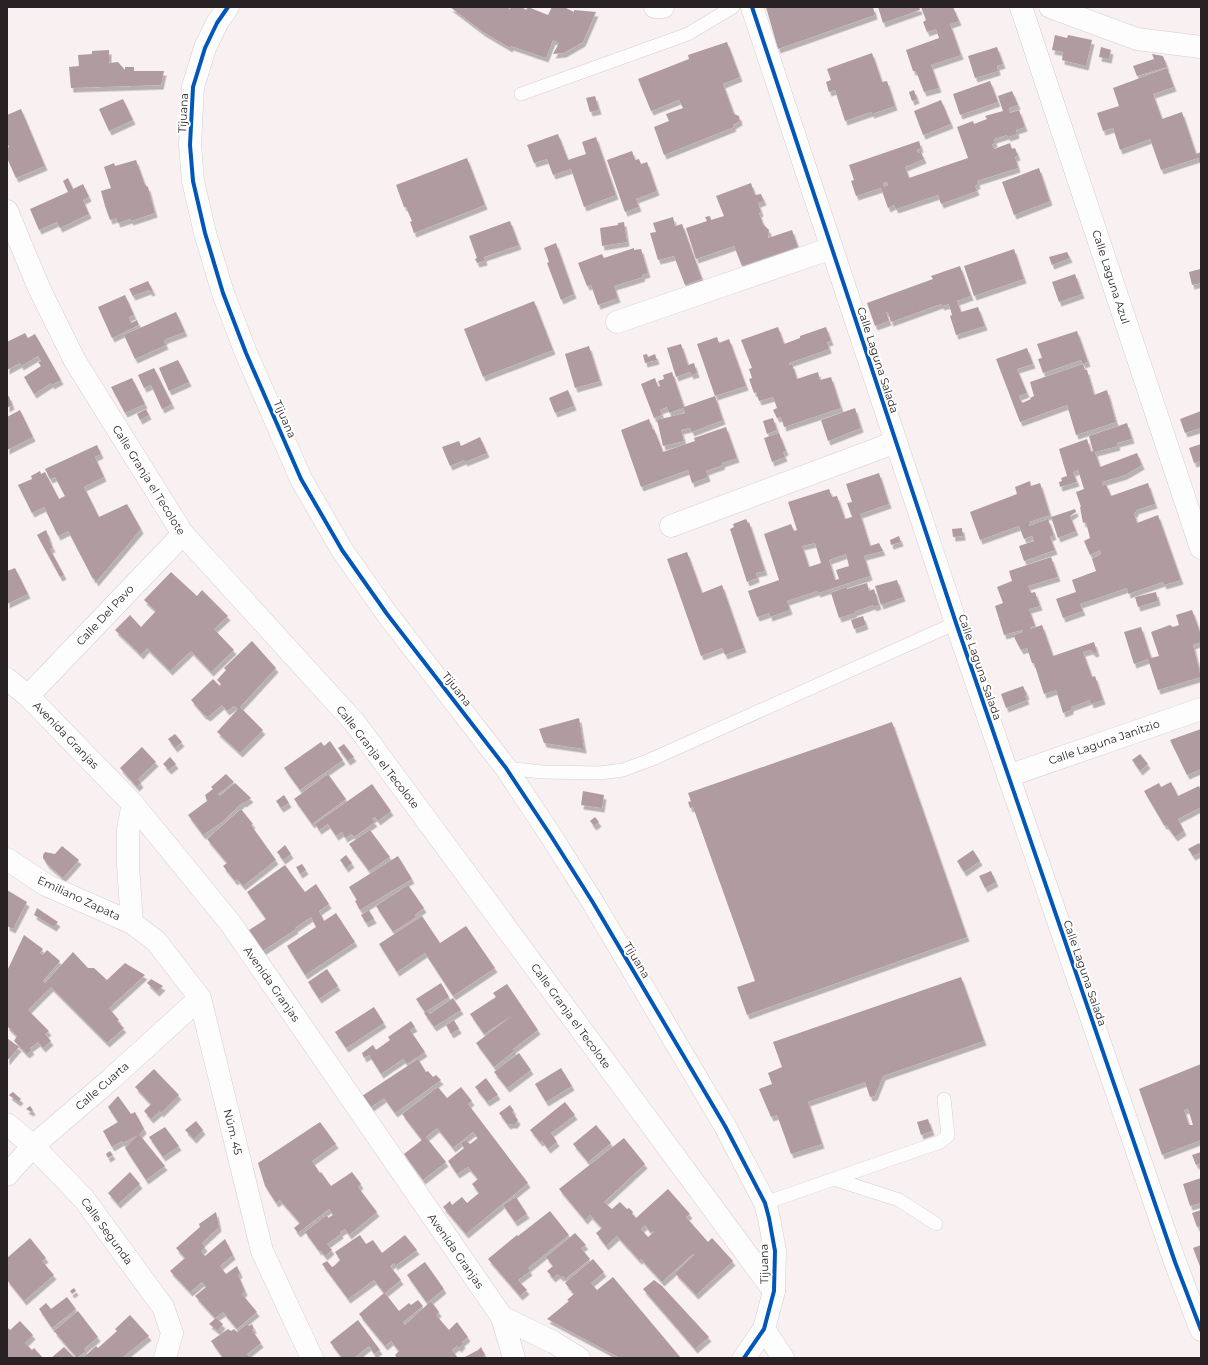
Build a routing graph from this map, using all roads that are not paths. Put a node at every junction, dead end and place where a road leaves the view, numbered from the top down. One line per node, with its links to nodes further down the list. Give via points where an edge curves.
1 (228, 7): 21 (street, Tijuana, via 205,48 193,87 190,145 193,181 223,293 246,354 301,479 342,550 387,614)
2 (655, 7): 3 (street)
3 (663, 7)
4 (733, 7): 9 (lane, via 688,34)
5 (752, 7): 11 (street, Calle Laguna Salada)
6 (1021, 7): 16 (street, Calle Laguna Azul)
7 (1050, 7): 8 (street, via 1137,40)
8 (1201, 47)
9 (521, 94)
10 (7, 211): 15 (street, Calle Granja el Tecolote, via 39,288 75,361)
11 (832, 248): 12 (street); 13 (street, Calle Laguna Salada)
12 (617, 322)
13 (896, 442): 14 (street); 17 (street, Calle Laguna Salada)
14 (671, 526)
15 (183, 534): 19 (street, Calle Del Pavo); 34 (street, Calle Granja el Tecolote, via 355,723)
16 (1201, 548)
17 (956, 624): 21 (lane, via 623,770 600,773 542,772); 22 (street, Calle Laguna Salada)
18 (7, 679): 19 (street, Avenida Granjas)
19 (28, 696): 23 (street, Avenida Granjas)
20 (1201, 709): 22 (street, Calle Laguna Janitzio)
21 (506, 768): 32 (street, Tijuana, via 592,901 725,1126)
22 (1008, 776): 37 (street, Calle Laguna Salada, via 1175,1262)
23 (133, 804): 25 (street, via 128,829); 35 (street, Avenida Granjas, via 231,924)
24 (7, 859): 25 (street, Emiliano Zapata, via 46,885)
25 (132, 923): 26 (street, Núm. 45, via 156,941)
26 (200, 998): 29 (street, Calle Cuarta); 39 (street, Núm. 45, via 262,1251)
27 (944, 1099): 31 (lane, via 948,1136 940,1142)
28 (7, 1124): 29 (street, Calle Segunda)
29 (33, 1146): 30 (street, Calle Cuarta); 38 (street, Calle Segunda, via 84,1199 163,1307 172,1333)
30 (7, 1176)
31 (834, 1180): 32 (lane); 33 (lane, via 899,1200)
32 (765, 1204): 34 (street, Tijuana, via 775,1251)
33 (936, 1224)
34 (774, 1291): 36 (street, Tijuana)
35 (502, 1317): 40 (street, Avenida Granjas); 41 (street, Avenida Granjas, via 553,1342)
36 (764, 1329): 42 (street, Tijuana); 43 (street)
37 (1201, 1330)
38 (165, 1358)
39 (312, 1358)
40 (514, 1358)
41 (578, 1358)
42 (744, 1358)
43 (783, 1358)

